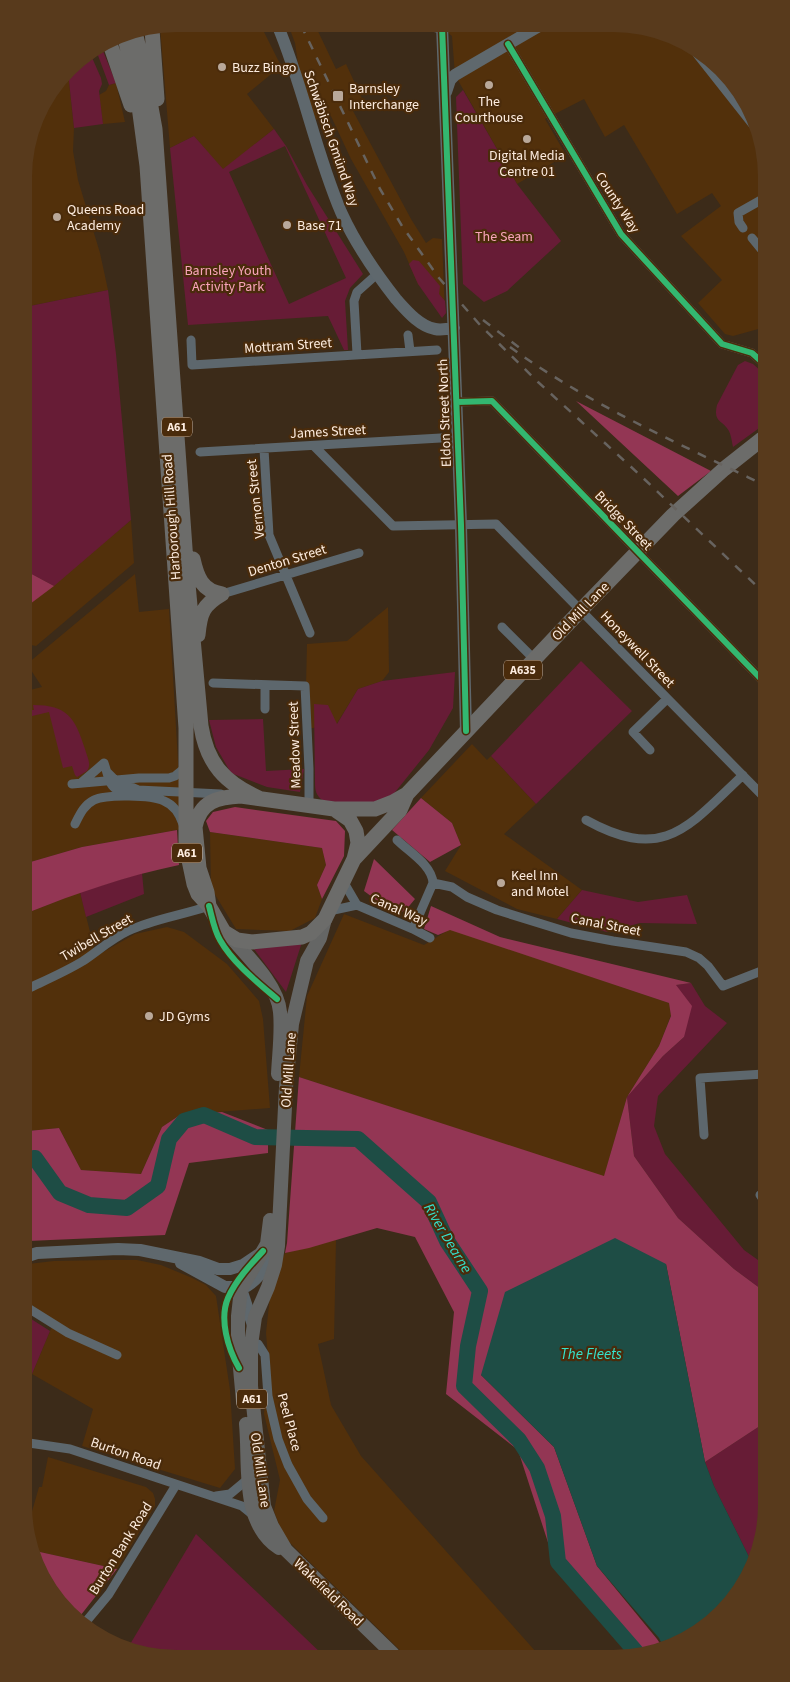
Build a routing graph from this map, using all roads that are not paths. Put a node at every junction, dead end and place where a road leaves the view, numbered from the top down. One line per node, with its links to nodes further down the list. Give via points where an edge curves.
1 (439, 32): 9 (street, Eldon Street North)
2 (528, 32): 7 (street)
3 (280, 33): 20 (street, Schwäbisch Gmünd Way, via 337,201)
4 (153, 35): 14 (highway, A61, via 158,92)
5 (137, 38): 14 (highway, Harborough Hill Road / A61)
6 (126, 42): 15 (highway, Harborough Hill Road / A61, via 136,84)
7 (508, 44): 10 (street); 27 (street, County Way, via 622,234 722,344 752,353)
8 (112, 49): 15 (highway, A61)
9 (442, 50): 10 (street, via 452,66); 12 (street, Eldon Street North)
10 (465, 69): 12 (street, via 450,80)
11 (711, 71): 13 (street)
12 (445, 94): 21 (street, Eldon Street North)
13 (738, 105)
14 (155, 128): 34 (highway, Harborough Hill Road / A61)
15 (145, 152): 52 (highway, Harborough Hill Road / A61, via 186,728)
16 (758, 202): 17 (street, via 738,212)
17 (743, 228)
18 (752, 238): 19 (street)
19 (758, 245)
20 (376, 274): 21 (street, Schwäbisch Gmünd Way, via 418,321 435,329); 26 (street, via 357,292 354,301)
21 (454, 328): 28 (street, Eldon Street North)
22 (408, 335): 25 (street)
23 (190, 340): 26 (street, Mottram Street, via 192,365)
24 (437, 350): 25 (street, Mottram Street)
25 (410, 351): 26 (street, Mottram Street)
26 (357, 354)
27 (758, 358)
28 (457, 402): 29 (street, Eldon Street North); 36 (street, Bridge Street, via 492,401)
29 (458, 437): 31 (street, James Street); 35 (street, Eldon Street North)
30 (758, 442): 36 (highway, Old Mill Lane / A635, via 684,505)
31 (314, 446): 32 (street, James Street); 35 (street, Honeywell Street, via 393,526)
32 (264, 449): 33 (street, James Street); 38 (street, Vernon Street, via 269,535)
33 (200, 452)
34 (183, 511): 39 (highway, via 196,575 208,590); 44 (highway, Harborough Hill Road / A61)
35 (461, 525): 40 (street, Honeywell Street, via 496,524); 50 (street, Eldon Street North)
36 (638, 552): 40 (highway, Old Mill Lane / A635); 45 (street, Bridge Street)
37 (359, 553): 38 (street, Denton Street)
38 (285, 574): 39 (street, Denton Street); 42 (street, Vernon Street)
39 (222, 594): 44 (highway, via 203,608)
40 (581, 610): 43 (highway, Old Mill Lane / A635); 48 (street, Honeywell Street)
41 (502, 627): 43 (street)
42 (310, 633)
43 (534, 659): 50 (highway, Old Mill Lane / A635)
44 (196, 670): 62 (highway, Harborough Hill Road / A61, via 200,726 210,758 224,777 243,791)
45 (758, 675)
46 (213, 683): 47 (street, Meadow Street)
47 (265, 685): 49 (street); 63 (street, Meadow Street, via 305,686)
48 (667, 699): 51 (street, via 633,732); 54 (street, Honeywell Street)
49 (265, 709)
50 (466, 731): 59 (highway, Old Mill Lane / A635)
51 (650, 750)
52 (186, 767): 53 (street, via 170,778); 58 (highway, Harborough Hill Road / A61)
53 (108, 774): 55 (street); 55 (street); 58 (street, via 138,790); 61 (street, via 116,790)
54 (743, 775): 57 (street, Honeywell Street); 65 (street, via 701,815 668,836 643,840 606,830)
55 (82, 782): 56 (street)
56 (72, 784)
57 (758, 790)
58 (186, 793): 60 (street); 67 (highway, Harborough Hill Road / A61)
59 (407, 794): 64 (highway, Old Mill Lane / A635, via 375,809); 69 (highway, Old Mill Lane / A635, via 400,810)
60 (241, 796): 62 (highway); 73 (highway, via 213,800 196,820 198,868)
61 (137, 797): 66 (street, via 96,799 84,808); 67 (street, via 160,799 169,804 179,815)
62 (260, 798): 63 (highway)
63 (309, 806): 64 (highway)
64 (334, 810): 69 (highway, via 350,820 356,831 358,843)
65 (586, 820)
66 (75, 824)
67 (185, 834): 73 (highway, Harborough Hill Road / A61, via 194,884)
68 (397, 840): 71 (street, via 430,870)
69 (354, 859): 70 (highway)
70 (343, 881): 72 (street, Canal Way); 74 (highway)
71 (433, 883): 75 (street); 78 (street, Canal Street, via 452,887 466,898 497,910 571,932 686,952 708,966 723,986)
72 (357, 905): 74 (street, Canal Way); 75 (street, Canal Way)
73 (209, 906): 76 (highway, via 219,925); 79 (street, Twibell Street, via 127,931 70,969)
74 (327, 915): 76 (highway, via 311,933 302,937 252,942); 81 (main road, Old Mill Lane / A61, via 320,938 307,961 295,1005)
75 (413, 929): 77 (street, Canal Way)
76 (230, 936): 81 (main road, Old Mill Lane / A61, via 270,984 279,1006)
77 (430, 938)
78 (757, 973)
79 (32, 986)
80 (757, 1074): 82 (street, via 700,1078)
81 (280, 1132): 83 (main road, Old Mill Lane / A61)
82 (704, 1135)
83 (279, 1151): 84 (main road, Old Mill Lane / A61); 85 (main road, Old Mill Lane / A61, via 270,1234)
84 (278, 1246): 89 (street, via 257,1280); 91 (main road, Old Mill Lane / A61, via 268,1287)
85 (263, 1251): 88 (street, via 243,1265); 89 (main road, Old Mill Lane / A61)
86 (32, 1253): 87 (street, via 118,1249)
87 (161, 1254): 88 (street); 89 (street, via 225,1287)
88 (218, 1269): 89 (street)
89 (238, 1288): 91 (street); 92 (main road, Old Mill Lane / A61, via 238,1316)
90 (32, 1311): 93 (street, via 71,1335)
91 (253, 1324): 92 (main road, Old Mill Lane / A61)
92 (244, 1346): 95 (main road, Old Mill Lane / A61); 99 (street, Peel Place, via 258,1344 265,1354 268,1396 278,1439 306,1500); 100 (main road, Old Mill Lane / A61, via 263,1500 272,1526)
93 (117, 1355)
94 (32, 1443): 96 (street, Burton Road, via 70,1449)
95 (248, 1479): 97 (street, via 230,1494); 98 (main road, Old Mill Lane / A61)
96 (176, 1485): 97 (street, Burton Road); 101 (street, Burton Bank Road, via 109,1594)
97 (213, 1496): 98 (street, Burton Road, via 242,1506)
98 (256, 1518): 100 (main road, Old Mill Lane / A61, via 271,1542)
99 (323, 1518)
100 (286, 1550): 102 (main road, Wakefield Road / A61)
101 (88, 1619)
102 (389, 1650)

